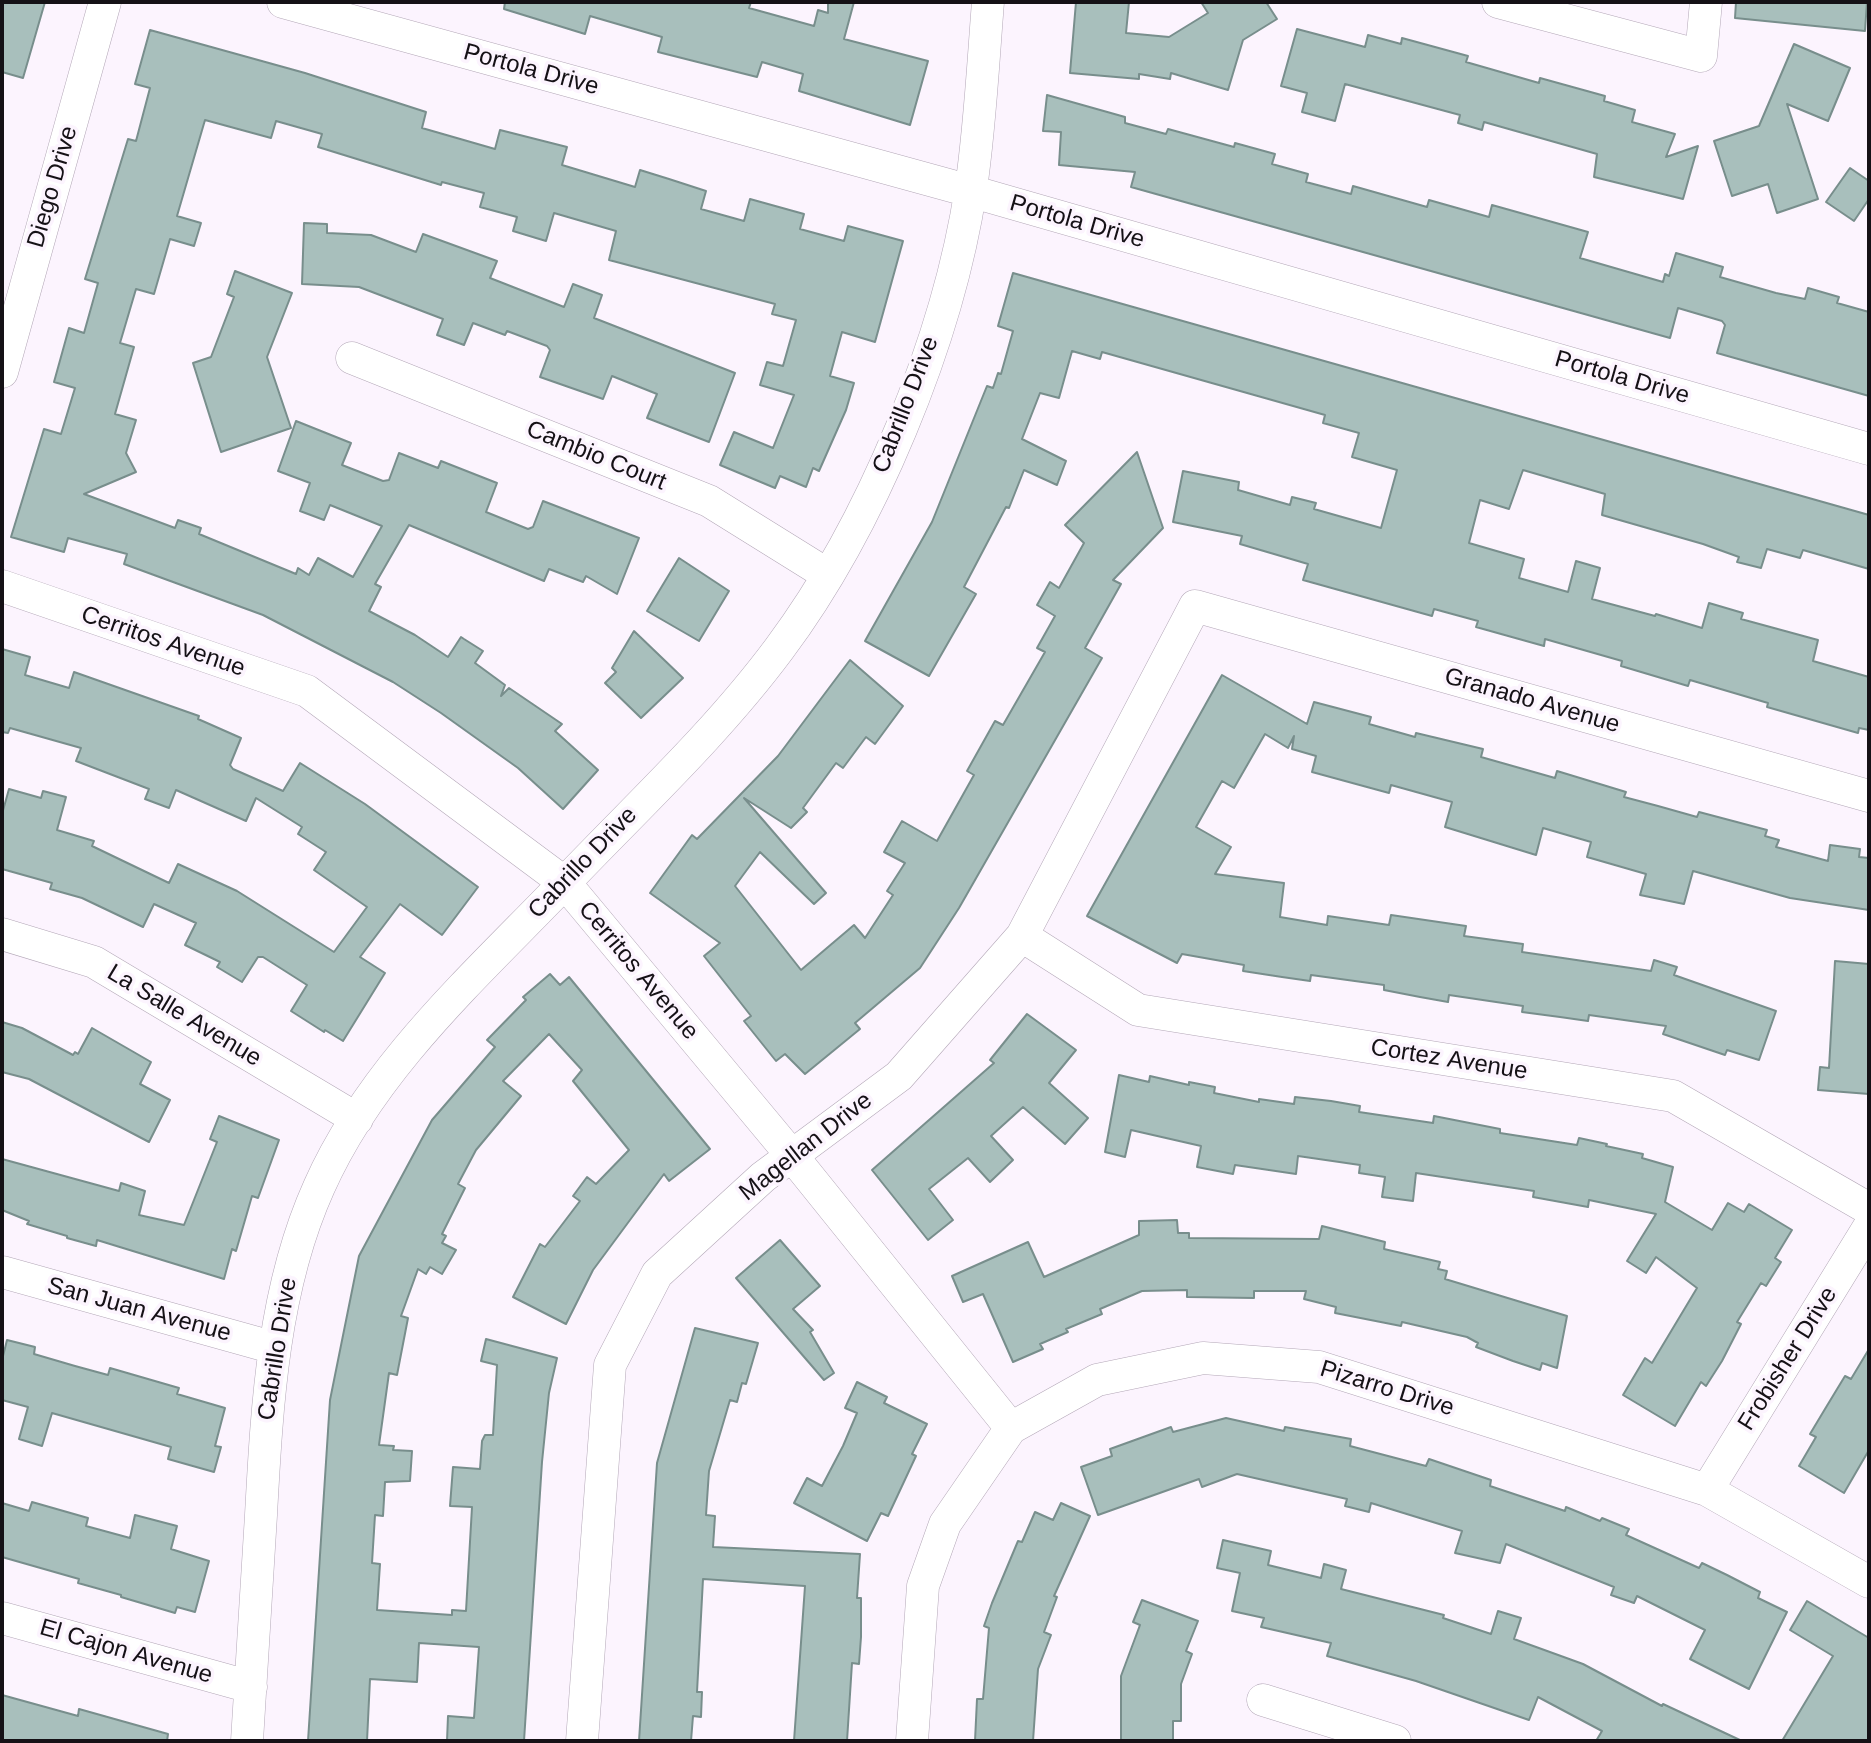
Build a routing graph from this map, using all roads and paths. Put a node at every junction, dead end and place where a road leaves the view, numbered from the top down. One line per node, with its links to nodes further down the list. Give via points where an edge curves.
1 (104, 2): 8 (street, Diego Drive)
2 (283, 2): 6 (street, Portola Drive)
3 (988, 2): 6 (street, Cabrillo Drive)
4 (1498, 2): 5 (street, via 1701,56)
5 (1706, 2)
6 (970, 191): 9 (street, Portola Drive); 10 (street, Cabrillo Drive, via 957,258 908,413)
7 (352, 358): 10 (street, Cambio Court, via 709,501)
8 (2, 372)
9 (1869, 449)
10 (828, 575): 14 (street, Cabrillo Drive, via 729,713)
11 (2, 586): 14 (street, Cerritos Avenue, via 307,691)
12 (1195, 606): 13 (street, Granado Avenue); 16 (street, Magellan Drive)
13 (1869, 796)
14 (565, 883): 17 (street, Cabrillo Drive, via 411,1045); 18 (street, Cerritos Avenue)
15 (2, 934): 17 (street, La Salle Avenue, via 94,962)
16 (1022, 936): 18 (street, Magellan Drive, via 899,1076); 19 (street, Cortez Avenue, via 1138,1010 1673,1096)
17 (357, 1119): 22 (street, Cabrillo Drive, via 319,1186 291,1266)
18 (793, 1157): 23 (street, Cerritos Avenue); 30 (street, Magellan Drive, via 763,1177 657,1274 610,1365)
19 (1869, 1209)
20 (1869, 1227): 24 (street, Frobisher Drive)
21 (2, 1272): 22 (street, San Juan Avenue)
22 (275, 1348): 27 (street, Cabrillo Drive, via 266,1424)
23 (1011, 1428): 24 (street, Pizarro Drive, via 1097,1380 1203,1358 1320,1367); 31 (street, Pizarro Drive, via 945,1524 923,1586)
24 (1706, 1490): 25 (street, Pizarro Drive)
25 (1869, 1582)
26 (2, 1618): 27 (street, El Cajon Avenue)
27 (251, 1686): 29 (street, Cabrillo Drive)
28 (1264, 1700): 32 (street)
29 (247, 1741)
30 (582, 1741)
31 (912, 1741)
32 (1395, 1741)

